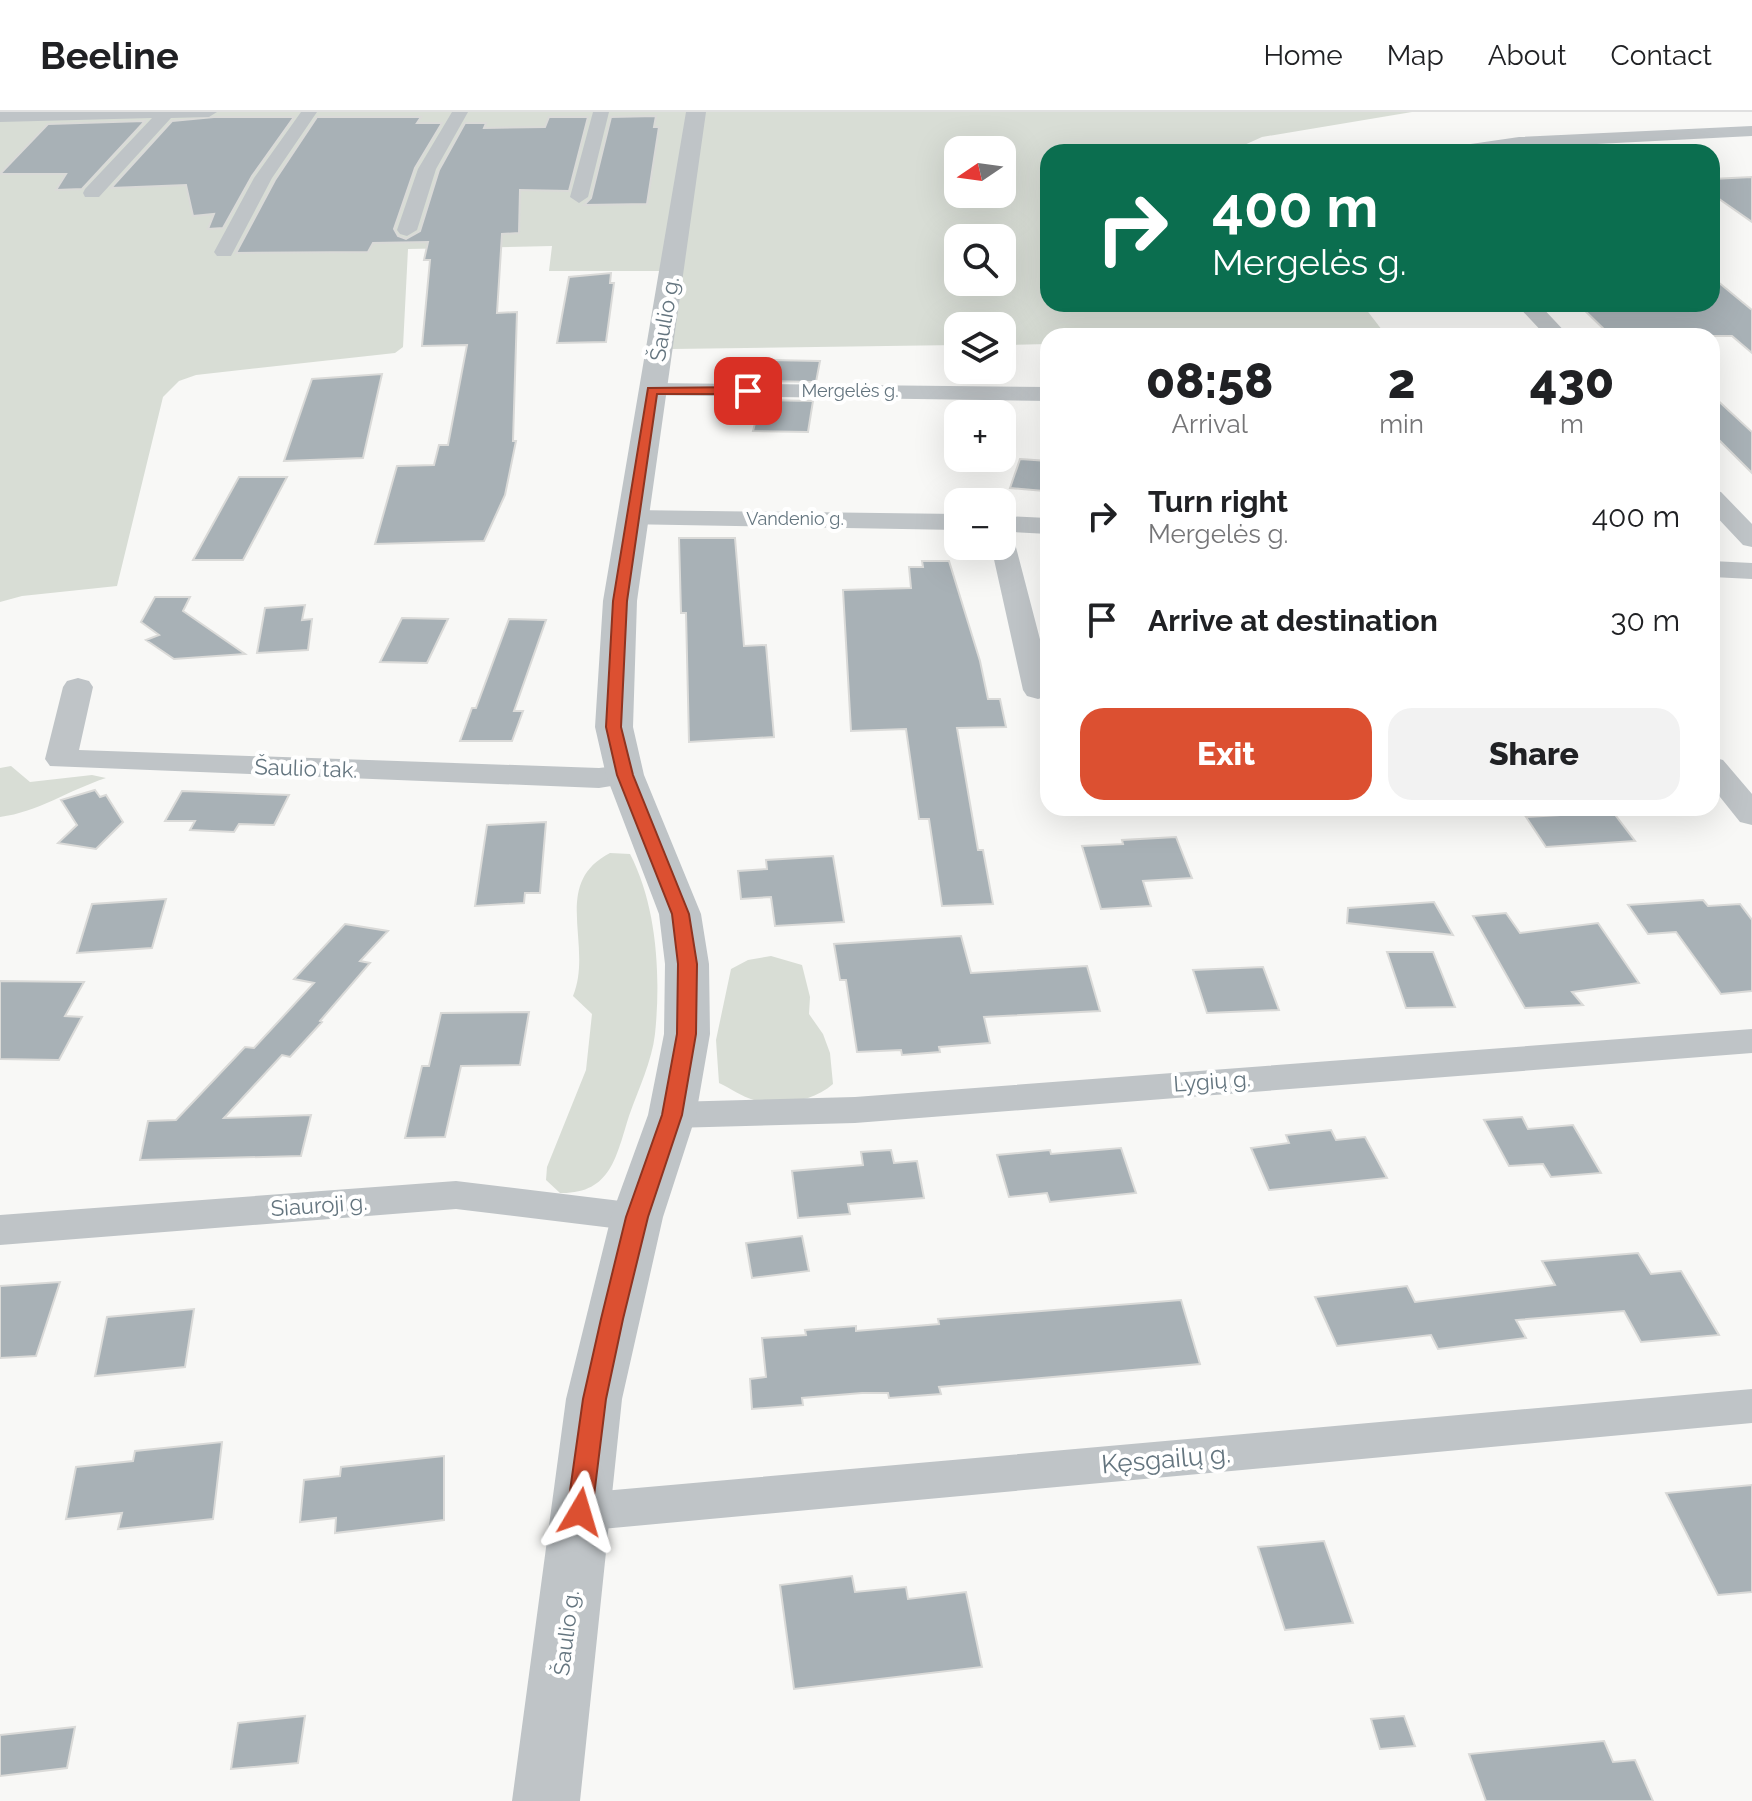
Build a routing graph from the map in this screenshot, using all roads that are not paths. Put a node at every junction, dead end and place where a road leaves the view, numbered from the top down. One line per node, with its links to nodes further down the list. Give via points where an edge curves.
1 (209, 112): 6 (street)
2 (309, 112): 16 (street, via 263,178)
3 (460, 112): 15 (street, via 427,169)
4 (601, 112): 14 (street)
5 (696, 112): 19 (street, Šaulio g.)
6 (166, 113): 7 (street); 13 (street)
7 (8, 117): 9 (street)
8 (1752, 131): 10 (street)
9 (0, 132)
10 (1730, 132): 11 (street); 12 (street)
11 (1505, 144)
12 (1752, 145)
13 (92, 193)
14 (579, 197)
15 (407, 230)
16 (224, 252)
17 (1535, 312): 18 (street)
18 (1550, 328)
19 (652, 390): 20 (street, Mergelės g.); 22 (street, Šaulio g.)
20 (1040, 394)
21 (1720, 505): 26 (street)
22 (631, 518): 23 (street, Vandenio g.); 32 (street, Šaulio g., via 614,696 614,727)
23 (944, 522)
24 (1016, 525): 25 (street)
25 (1040, 526)
26 (1752, 539)
27 (1007, 560): 31 (street)
28 (1720, 569): 29 (street)
29 (1752, 571)
30 (78, 687): 32 (street, Šaulio tak., via 61,759)
31 (1038, 690)
32 (625, 775): 36 (street, Šaulio g., via 680,914 686,951 687,1034)
33 (1720, 777): 34 (street)
34 (1752, 815)
35 (1752, 1041): 36 (street, Lygių g., via 855,1110)
36 (672, 1115): 37 (street, Šaulio g.)
37 (637, 1217): 38 (street, Siauroji g., via 456,1195); 40 (street, Šaulio g., via 594,1399)
38 (0, 1230)
39 (1752, 1406): 40 (street, Kęsgailų g.)
40 (580, 1512): 41 (street, Šaulio g.)
41 (546, 1801)

